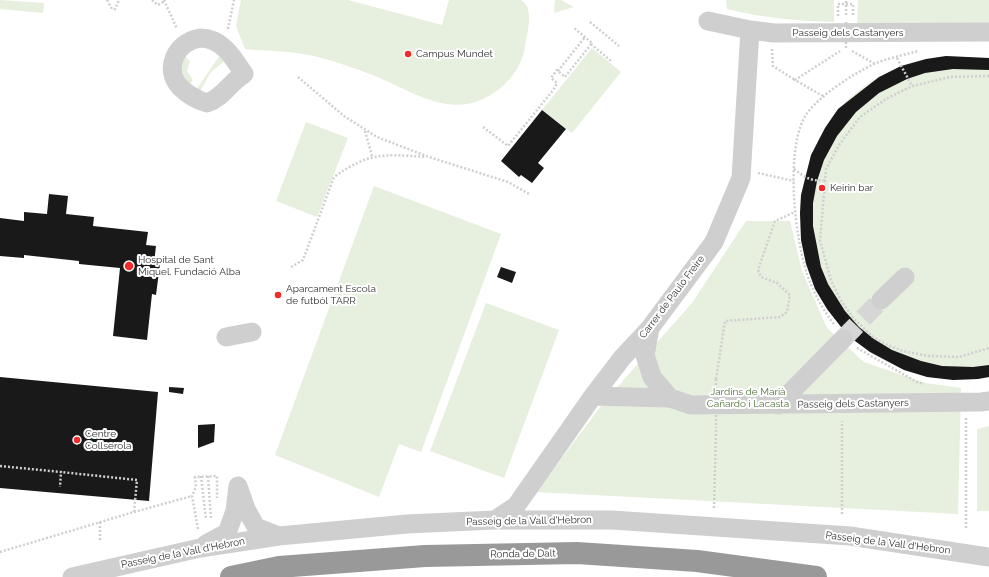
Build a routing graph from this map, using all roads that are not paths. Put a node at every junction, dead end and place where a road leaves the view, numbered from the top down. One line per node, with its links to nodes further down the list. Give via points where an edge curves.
1 (708, 20): 2 (street, Passeig dels Castanyers)
2 (750, 30): 3 (street, Passeig dels Castanyers, via 774,33); 7 (street, Carrer de Paulo Freire, via 741,178 714,242)
3 (989, 32)
4 (207, 104): 4 (street, via 189,95 176,82 172,67 177,52 188,41 206,38 224,46 244,74 217,100)
5 (906, 277): 6 (street)
6 (880, 300)
7 (650, 328): 11 (street, Carrer de Paulo Freire, via 622,358); 12 (street, via 645,355 652,377)
8 (252, 332): 9 (street)
9 (226, 337)
10 (844, 337): 14 (street)
11 (593, 396): 12 (street, Passeig dels Castanyers); 15 (street, Carrer de Paulo Freire, via 516,506)
12 (670, 398): 14 (street, Passeig dels Castanyers, via 692,404)
13 (989, 401): 14 (street, Passeig dels Castanyers)
14 (778, 405)
15 (495, 520): 16 (street, Passeig de la Vall d'Hebron, via 407,524); 18 (street, Passeig de la Vall d'Hebron, via 612,520 850,536)
16 (279, 536): 17 (street, Passeig de la Vall d'Hebron); 17 (street, via 256,527 238,486 235,511 227,533)
17 (199, 541): 19 (street, Passeig de la Vall d'Hebron)
18 (989, 557)
19 (72, 577)
20 (231, 577): 21 (highway, Ronda de Dalt, via 280,567 425,556 577,553 697,561)
21 (816, 577)

